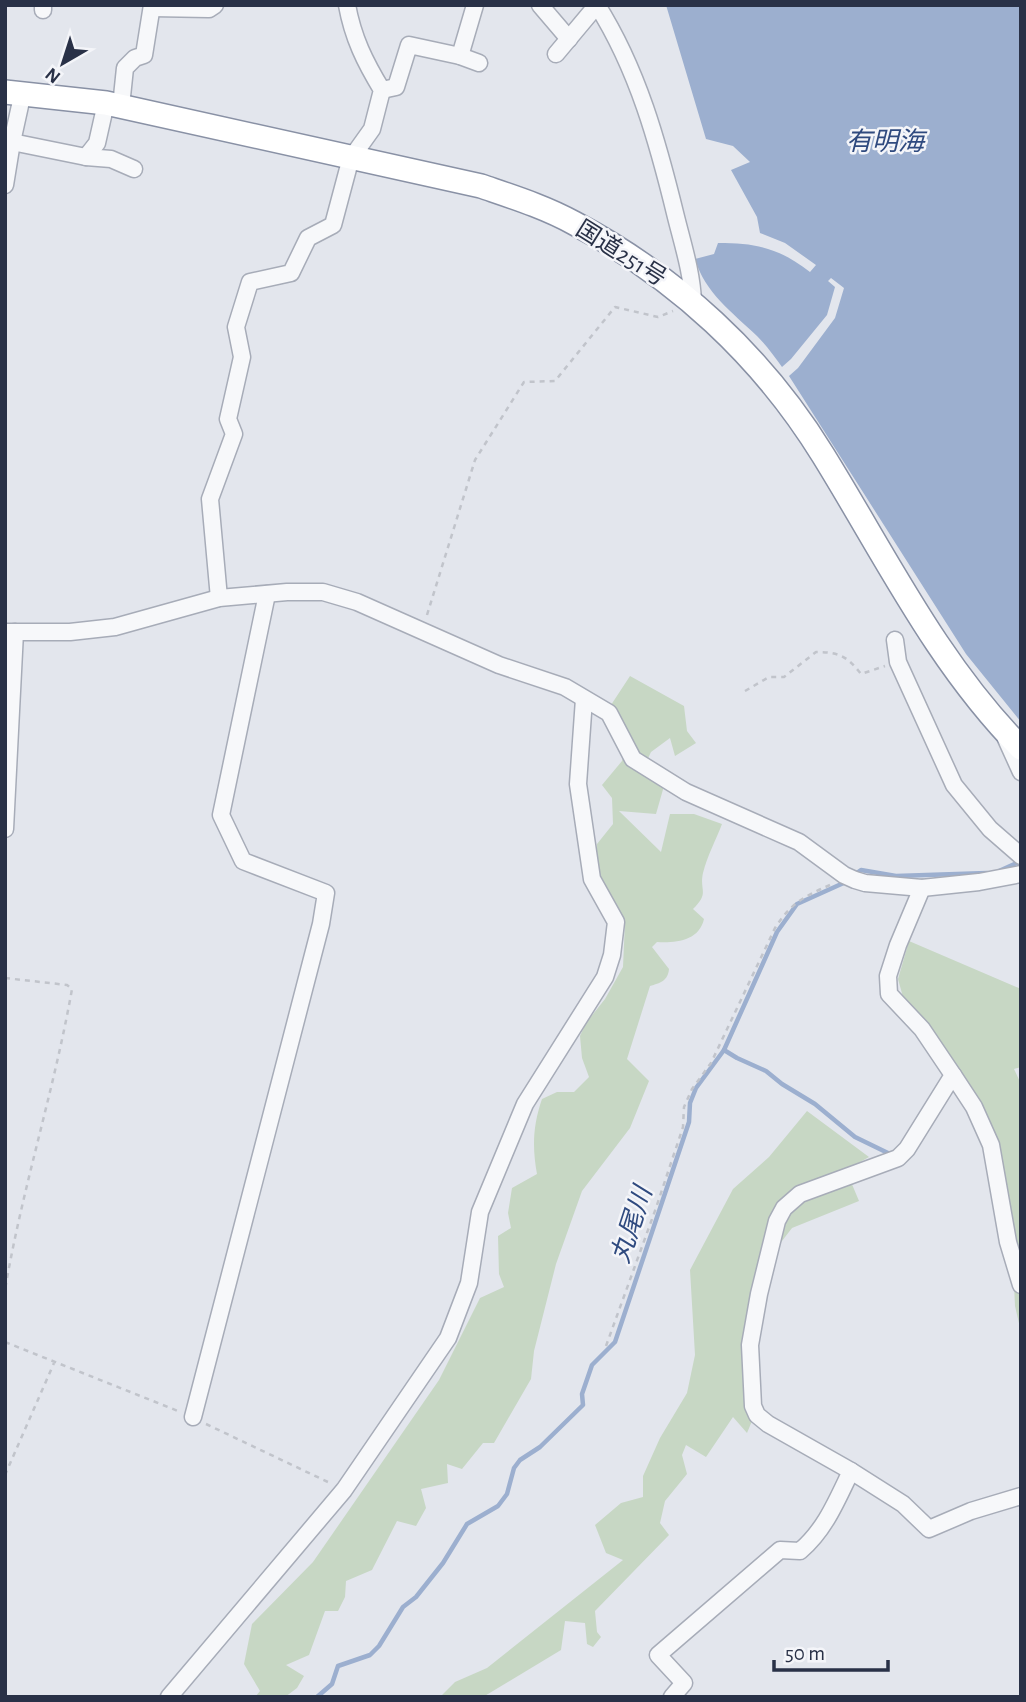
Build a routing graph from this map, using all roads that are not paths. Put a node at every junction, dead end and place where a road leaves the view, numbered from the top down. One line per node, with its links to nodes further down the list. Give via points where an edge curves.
1 (215, 5): 6 (street, via 209,9)
2 (347, 5): 11 (street, via 359,51)
3 (475, 5): 9 (street)
4 (540, 5): 7 (street)
5 (597, 5): 7 (street); 19 (street, via 637,83 669,187 692,280)
6 (152, 7): 13 (street, via 144,54 125,68)
7 (569, 39): 8 (street)
8 (556, 54)
9 (460, 56): 10 (street); 11 (street, via 409,45 396,87)
10 (479, 63)
11 (382, 90): 15 (street, via 372,129)
12 (14, 92): 13 (highway, 国道251号); 14 (street)
13 (114, 105): 15 (highway, 国道251号); 16 (street)
14 (12, 142): 16 (street); 18 (street)
15 (352, 156): 19 (highway, 国道251号, via 481,186 532,203 619,248); 21 (street, via 333,225 308,237 292,273 250,282 246,293 236,327 242,357 228,419 234,434 210,499)
16 (86, 157): 17 (street, via 111,159)
17 (134, 169)
18 (5, 185)
19 (693, 302): 25 (highway, 国道251号, via 772,383 822,453 942,652)
20 (267, 594): 21 (street); 24 (street, via 323,592 356,602 499,665 565,687); 34 (street, via 221,815 243,861 326,893)
21 (219, 598): 22 (street, via 115,626)
22 (10, 632): 28 (street)
23 (895, 640): 29 (street, via 898,662 954,785 990,830)
24 (584, 699): 31 (street, via 609,713 633,759 685,792 799,842 849,878); 38 (street, via 578,784 592,879 616,922 605,977 525,1104 481,1212 469,1283 448,1338 344,1490)
25 (1002, 728): 26 (highway, 国道251号); 27 (street)
26 (1021, 748)
27 (1021, 772)
28 (5, 829)
29 (1021, 856)
30 (1021, 874): 31 (street)
31 (922, 888): 32 (street, via 888,976 890,994 922,1029)
32 (953, 1075): 33 (street, via 991,1145 1008,1242); 35 (street, via 898,1158 800,1194 784,1208 774,1233 750,1345 753,1406 768,1424)
33 (1021, 1285)
34 (193, 1417)
35 (852, 1471): 36 (street, via 903,1504 929,1529); 37 (street, via 812,1541 800,1551 780,1550 658,1656)
36 (1021, 1496)
37 (684, 1683): 39 (street); 40 (street)
38 (169, 1697)
39 (672, 1697)
40 (694, 1697)

